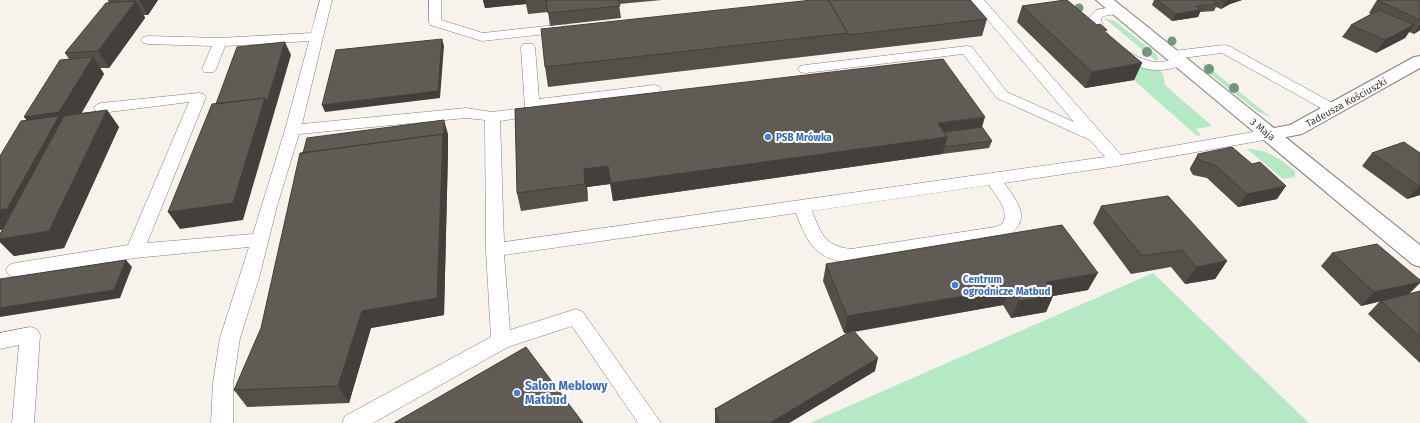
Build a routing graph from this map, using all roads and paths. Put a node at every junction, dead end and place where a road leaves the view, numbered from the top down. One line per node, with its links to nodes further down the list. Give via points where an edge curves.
1 (326, 0): 6 (lane)
2 (435, 0): 5 (lane, via 435,22 482,37)
3 (977, 0): 21 (lane)
4 (1111, 5): 10 (street, 3 Maja); 10 (lane, via 1094,18 1097,31 1109,44 1148,64 1163,66)
5 (577, 26)
6 (316, 37): 8 (lane); 19 (lane)
7 (148, 40): 8 (lane)
8 (220, 42): 12 (lane)
9 (528, 46): 15 (lane)
10 (1177, 59): 17 (lane, via 1224,49); 20 (street, 3 Maja)
11 (1420, 61): 17 (street, Tadeusza Kościuszki)
12 (209, 69)
13 (805, 69): 21 (lane, via 967,50 1002,95)
14 (654, 89): 15 (lane)
15 (533, 104): 18 (lane, via 533,112)
16 (100, 108): 27 (lane, via 199,97)
17 (1334, 109): 20 (street, Tadeusza Kościuszki, via 1294,130)
18 (492, 117): 19 (lane, via 466,113); 26 (lane)
19 (293, 130): 25 (lane)
20 (1270, 134): 22 (lane); 28 (street, 3 Maja)
21 (1094, 136): 22 (lane)
22 (1117, 161): 23 (lane)
23 (993, 179): 24 (lane); 24 (lane, via 1014,215 1013,223 1008,230 851,256 838,256 826,251 819,243)
24 (802, 207): 26 (lane)
25 (260, 240): 27 (lane); 33 (lane, via 230,338 223,383)
26 (495, 250): 31 (lane)
27 (135, 252): 29 (lane)
28 (1420, 258)
29 (15, 270)
30 (0, 340): 32 (lane, via 30,336)
31 (501, 341): 34 (lane); 35 (lane, via 576,317)
32 (23, 423)
33 (222, 423)
34 (353, 423)
35 (650, 423)

